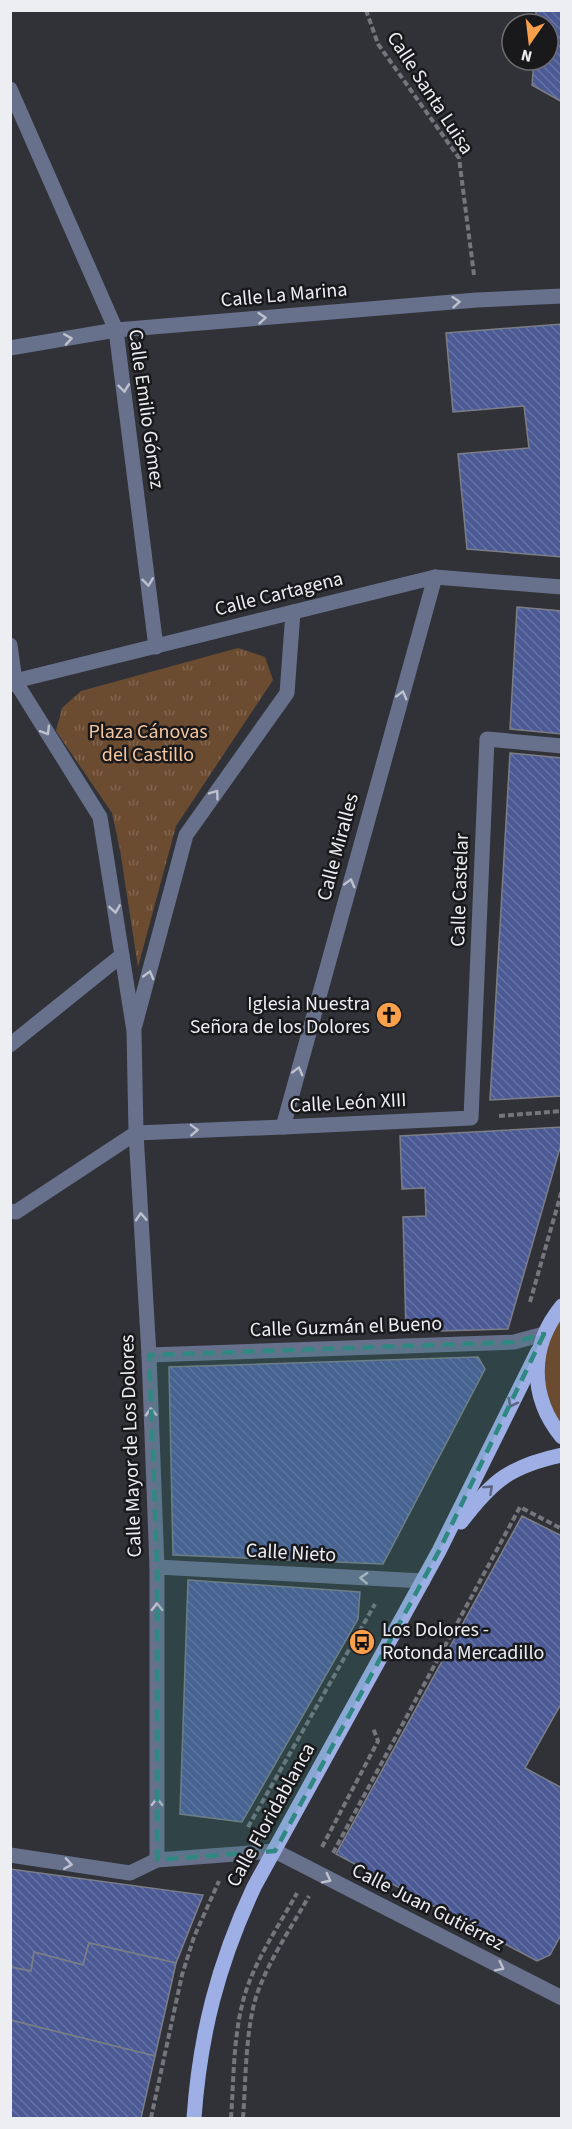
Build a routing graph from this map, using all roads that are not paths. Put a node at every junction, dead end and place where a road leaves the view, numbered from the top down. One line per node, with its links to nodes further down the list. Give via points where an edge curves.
1 (10, 89): 3 (street, Calle Emilio Gómez)
2 (561, 296): 3 (street, Calle La Marina, one-way to 2)
3 (117, 330): 4 (street, Calle La Marina, one-way to 3); 9 (street, Calle Emilio Gómez, one-way to 9)
4 (10, 348)
5 (435, 577): 6 (street, Calle Cartagena); 7 (street, Calle Cartagena); 16 (street, Calle Miralles, one-way to 5)
6 (561, 587)
7 (293, 612): 9 (street, Calle Cartagena); 13 (street, one-way to 7, via 186,836 287,693)
8 (10, 645): 10 (street)
9 (156, 647): 10 (street, Calle Cartagena)
10 (13, 683): 12 (street, one-way to 12, via 100,817)
11 (561, 746): 15 (street, Calle Castelar, via 487,739)
12 (122, 955): 13 (street); 14 (street)
13 (134, 1031): 17 (street, Calle Mayor de Los Dolores)
14 (10, 1045)
15 (471, 1118): 16 (street, Calle León XIII)
16 (282, 1127): 17 (street, Calle León XIII, one-way to 16)
17 (136, 1132): 18 (street); 22 (street, Calle Mayor de Los Dolores, one-way to 17)
18 (12, 1214)
19 (561, 1306): 20 (main road)
20 (544, 1334): 21 (main road); 22 (street, Calle Guzmán el Bueno, via 514,1342)
21 (538, 1351): 23 (main road, via 540,1398); 25 (main road, Calle Floridablanca, one-way to 25)
22 (149, 1355): 26 (street, Calle Mayor de Los Dolores, one-way to 22)
23 (561, 1437)
24 (561, 1455): 25 (main road, Calle Floridablanca, one-way to 24, via 479,1498 501,1478 525,1465)
25 (439, 1551): 27 (main road, Calle Floridablanca)
26 (157, 1567): 27 (street, Calle Nieto, one-way to 26); 30 (street, Calle Mayor de Los Dolores, one-way to 26)
27 (423, 1581): 28 (main road, Calle Floridablanca)
28 (275, 1851): 30 (street); 31 (street, Calle Juan Gutiérrez, one-way to 31); 32 (main road, Calle Floridablanca, via 239,1920 216,1984 203,2042)
29 (10, 1855): 30 (street, one-way to 30, via 130,1873)
30 (157, 1860)
31 (560, 1994)
32 (194, 2118)

